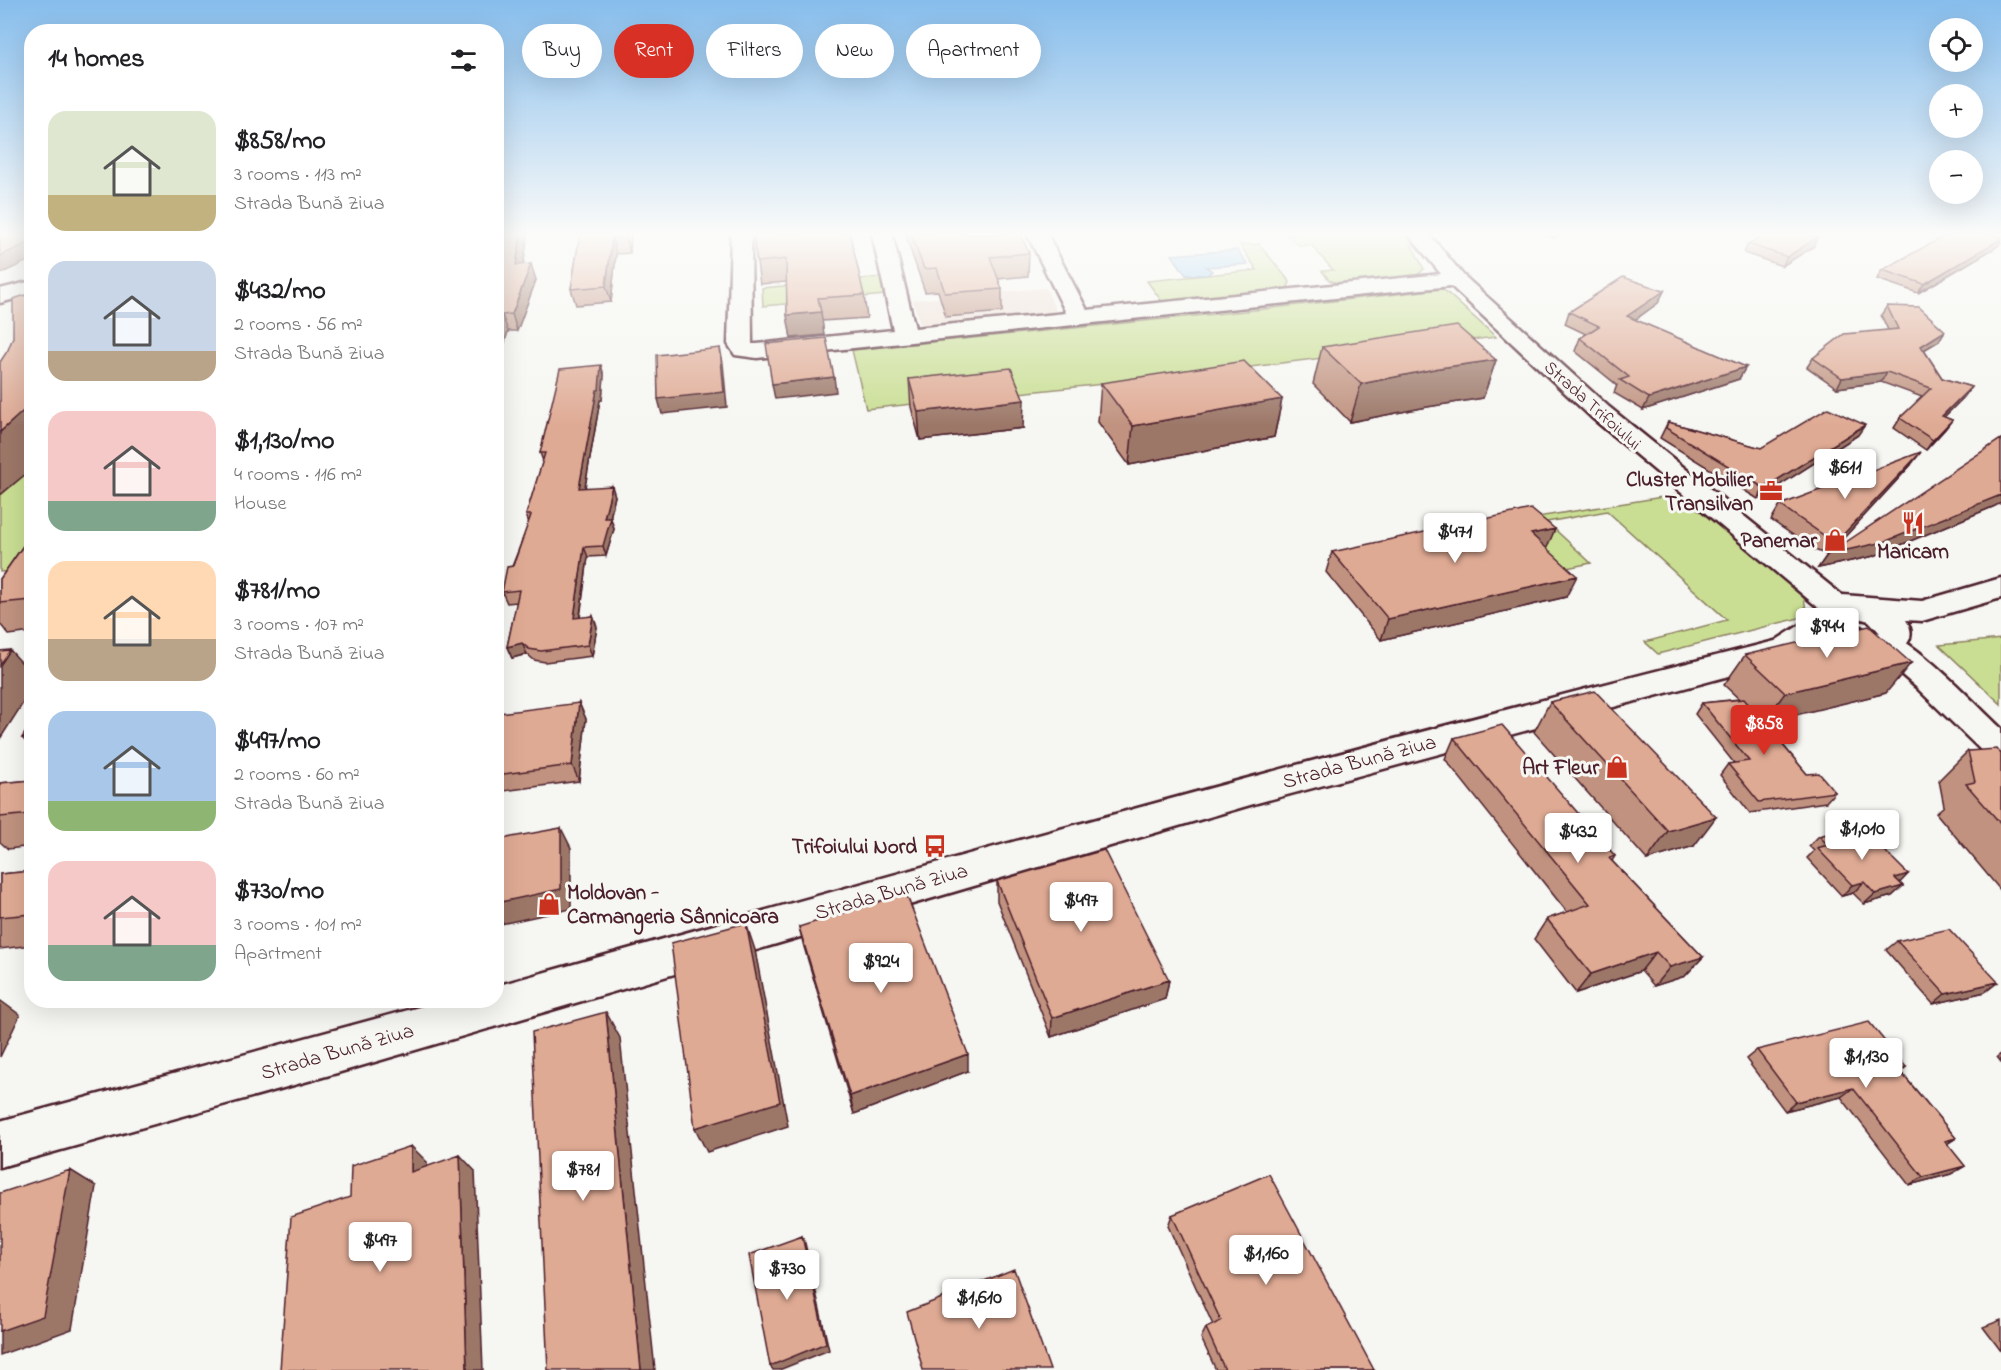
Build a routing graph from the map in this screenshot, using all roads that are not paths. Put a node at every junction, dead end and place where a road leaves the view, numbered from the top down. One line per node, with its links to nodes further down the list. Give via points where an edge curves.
1 (740, 298): 7 (street, via 743,350)
2 (897, 298): 7 (street)
3 (1069, 298): 6 (street)
4 (1278, 298): 6 (street)
5 (1477, 298): 11 (street, Strada Trifoiului, via 1609,420)
6 (1080, 319): 7 (street)
7 (906, 337)
8 (2001, 588): 10 (street)
9 (1868, 608): 10 (street); 11 (street, via 1851,605); 12 (street, via 1886,618)
10 (1922, 611): 12 (street)
11 (1834, 613): 12 (street, Strada Trifoiului, via 1841,630); 13 (street, Strada Bună Ziua)
12 (1879, 637): 13 (street, Strada Bună Ziua); 14 (street)
13 (1785, 650): 15 (street, Strada Bună Ziua, via 1385,754 949,885)
14 (2001, 749)
15 (504, 1005)
16 (494, 1008): 17 (street, Strada Bună Ziua)
17 (0, 1144)

